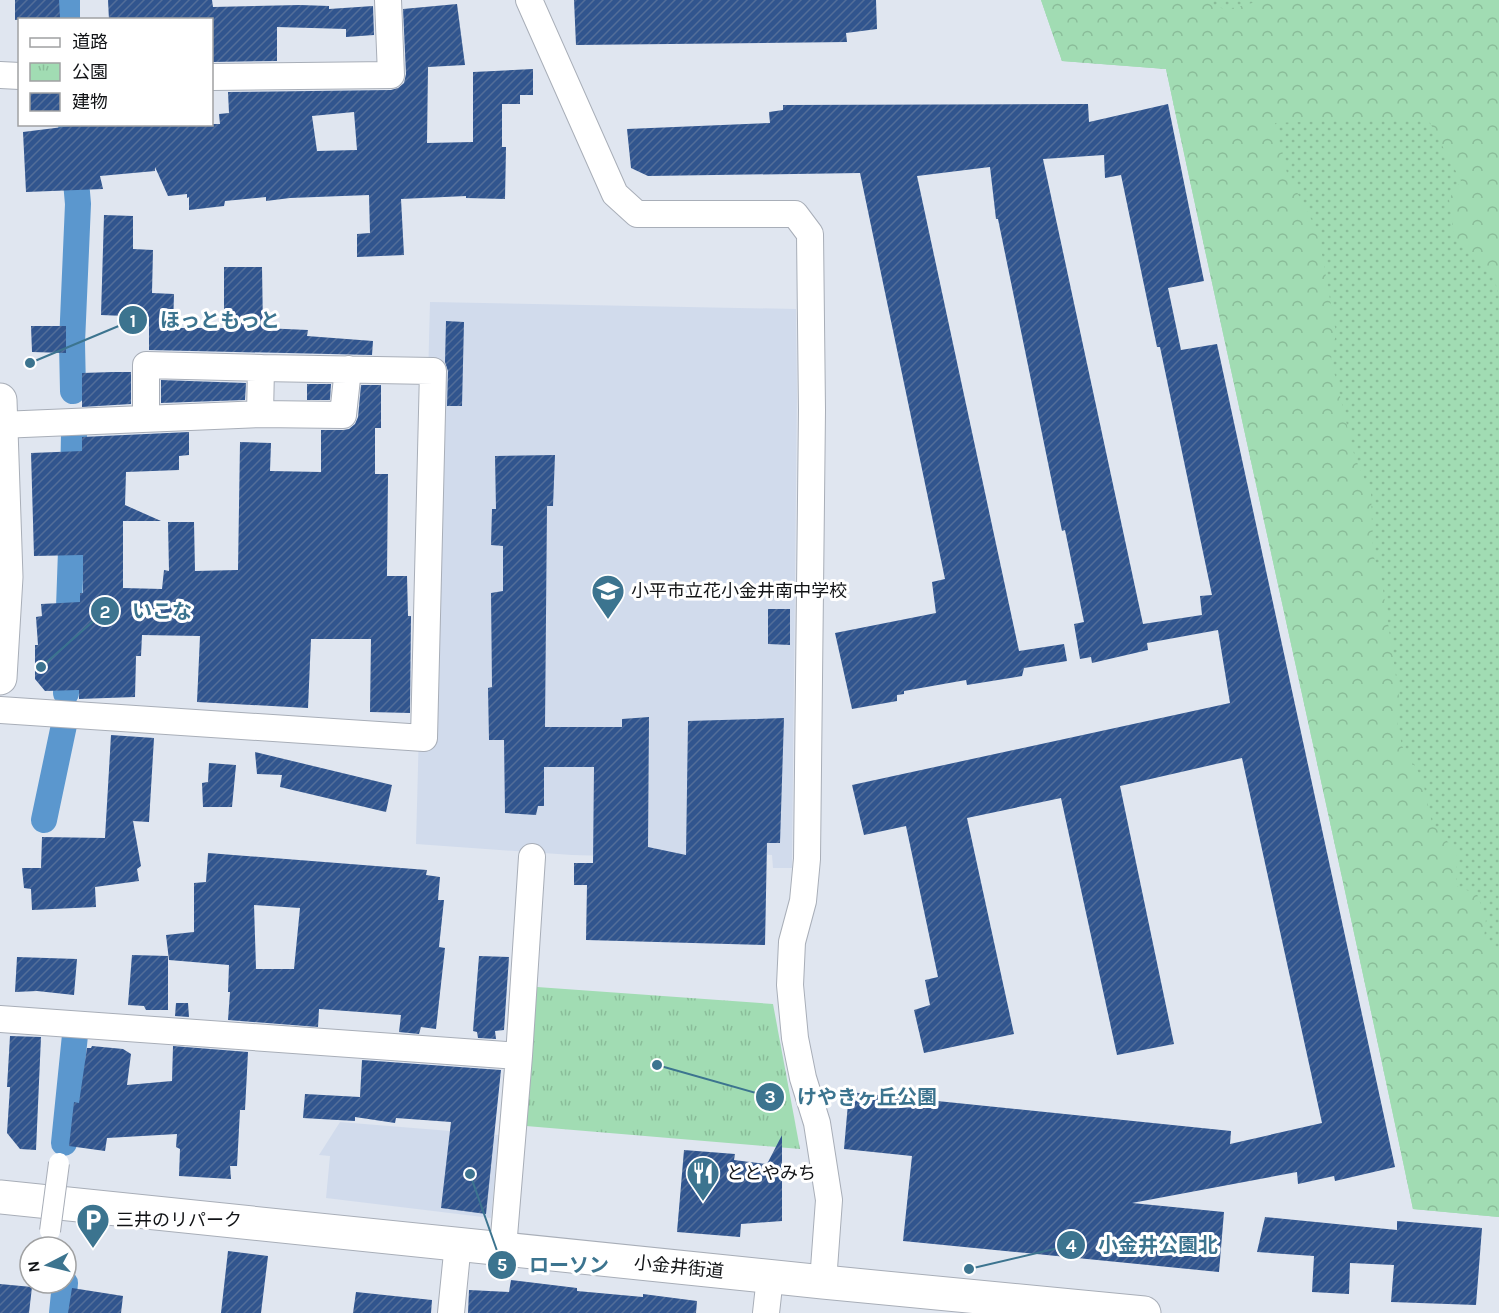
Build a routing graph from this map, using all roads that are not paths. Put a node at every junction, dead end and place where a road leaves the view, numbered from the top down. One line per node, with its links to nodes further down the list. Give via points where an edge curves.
1 (388, 0): 5 (street, via 391,75)
2 (529, 0): 23 (street, via 615,194 637,214 795,214 810,234 807,859 803,901 792,942 790,985 795,1038 817,1123 829,1200)
3 (0, 75): 4 (street)
4 (18, 76)
5 (213, 77)
6 (261, 368): 7 (street); 9 (street); 10 (street, via 146,365)
7 (348, 369): 9 (street, via 343,415); 13 (street, via 433,371 424,738)
8 (0, 400): 11 (main road)
9 (260, 414): 10 (street)
10 (146, 418): 11 (street)
11 (0, 446): 12 (main road, via 6,577)
12 (0, 678)
13 (0, 710)
14 (532, 857): 16 (street)
15 (0, 1019): 16 (street)
16 (519, 1056): 21 (street)
17 (59, 1164): 19 (street, bridge)
18 (0, 1197): 20 (main road, 小金井街道)
19 (50, 1231)
20 (458, 1243): 21 (main road, 小金井街道); 26 (street)
21 (503, 1248): 22 (main road, 小金井街道)
22 (770, 1277): 23 (main road, 小金井街道); 27 (street)
23 (823, 1282): 24 (main road, 小金井街道)
24 (940, 1304): 25 (main road, 小金井街道)
25 (1032, 1308): 28 (main road, 小金井街道)
26 (451, 1313)
27 (766, 1313)
28 (1144, 1313)

